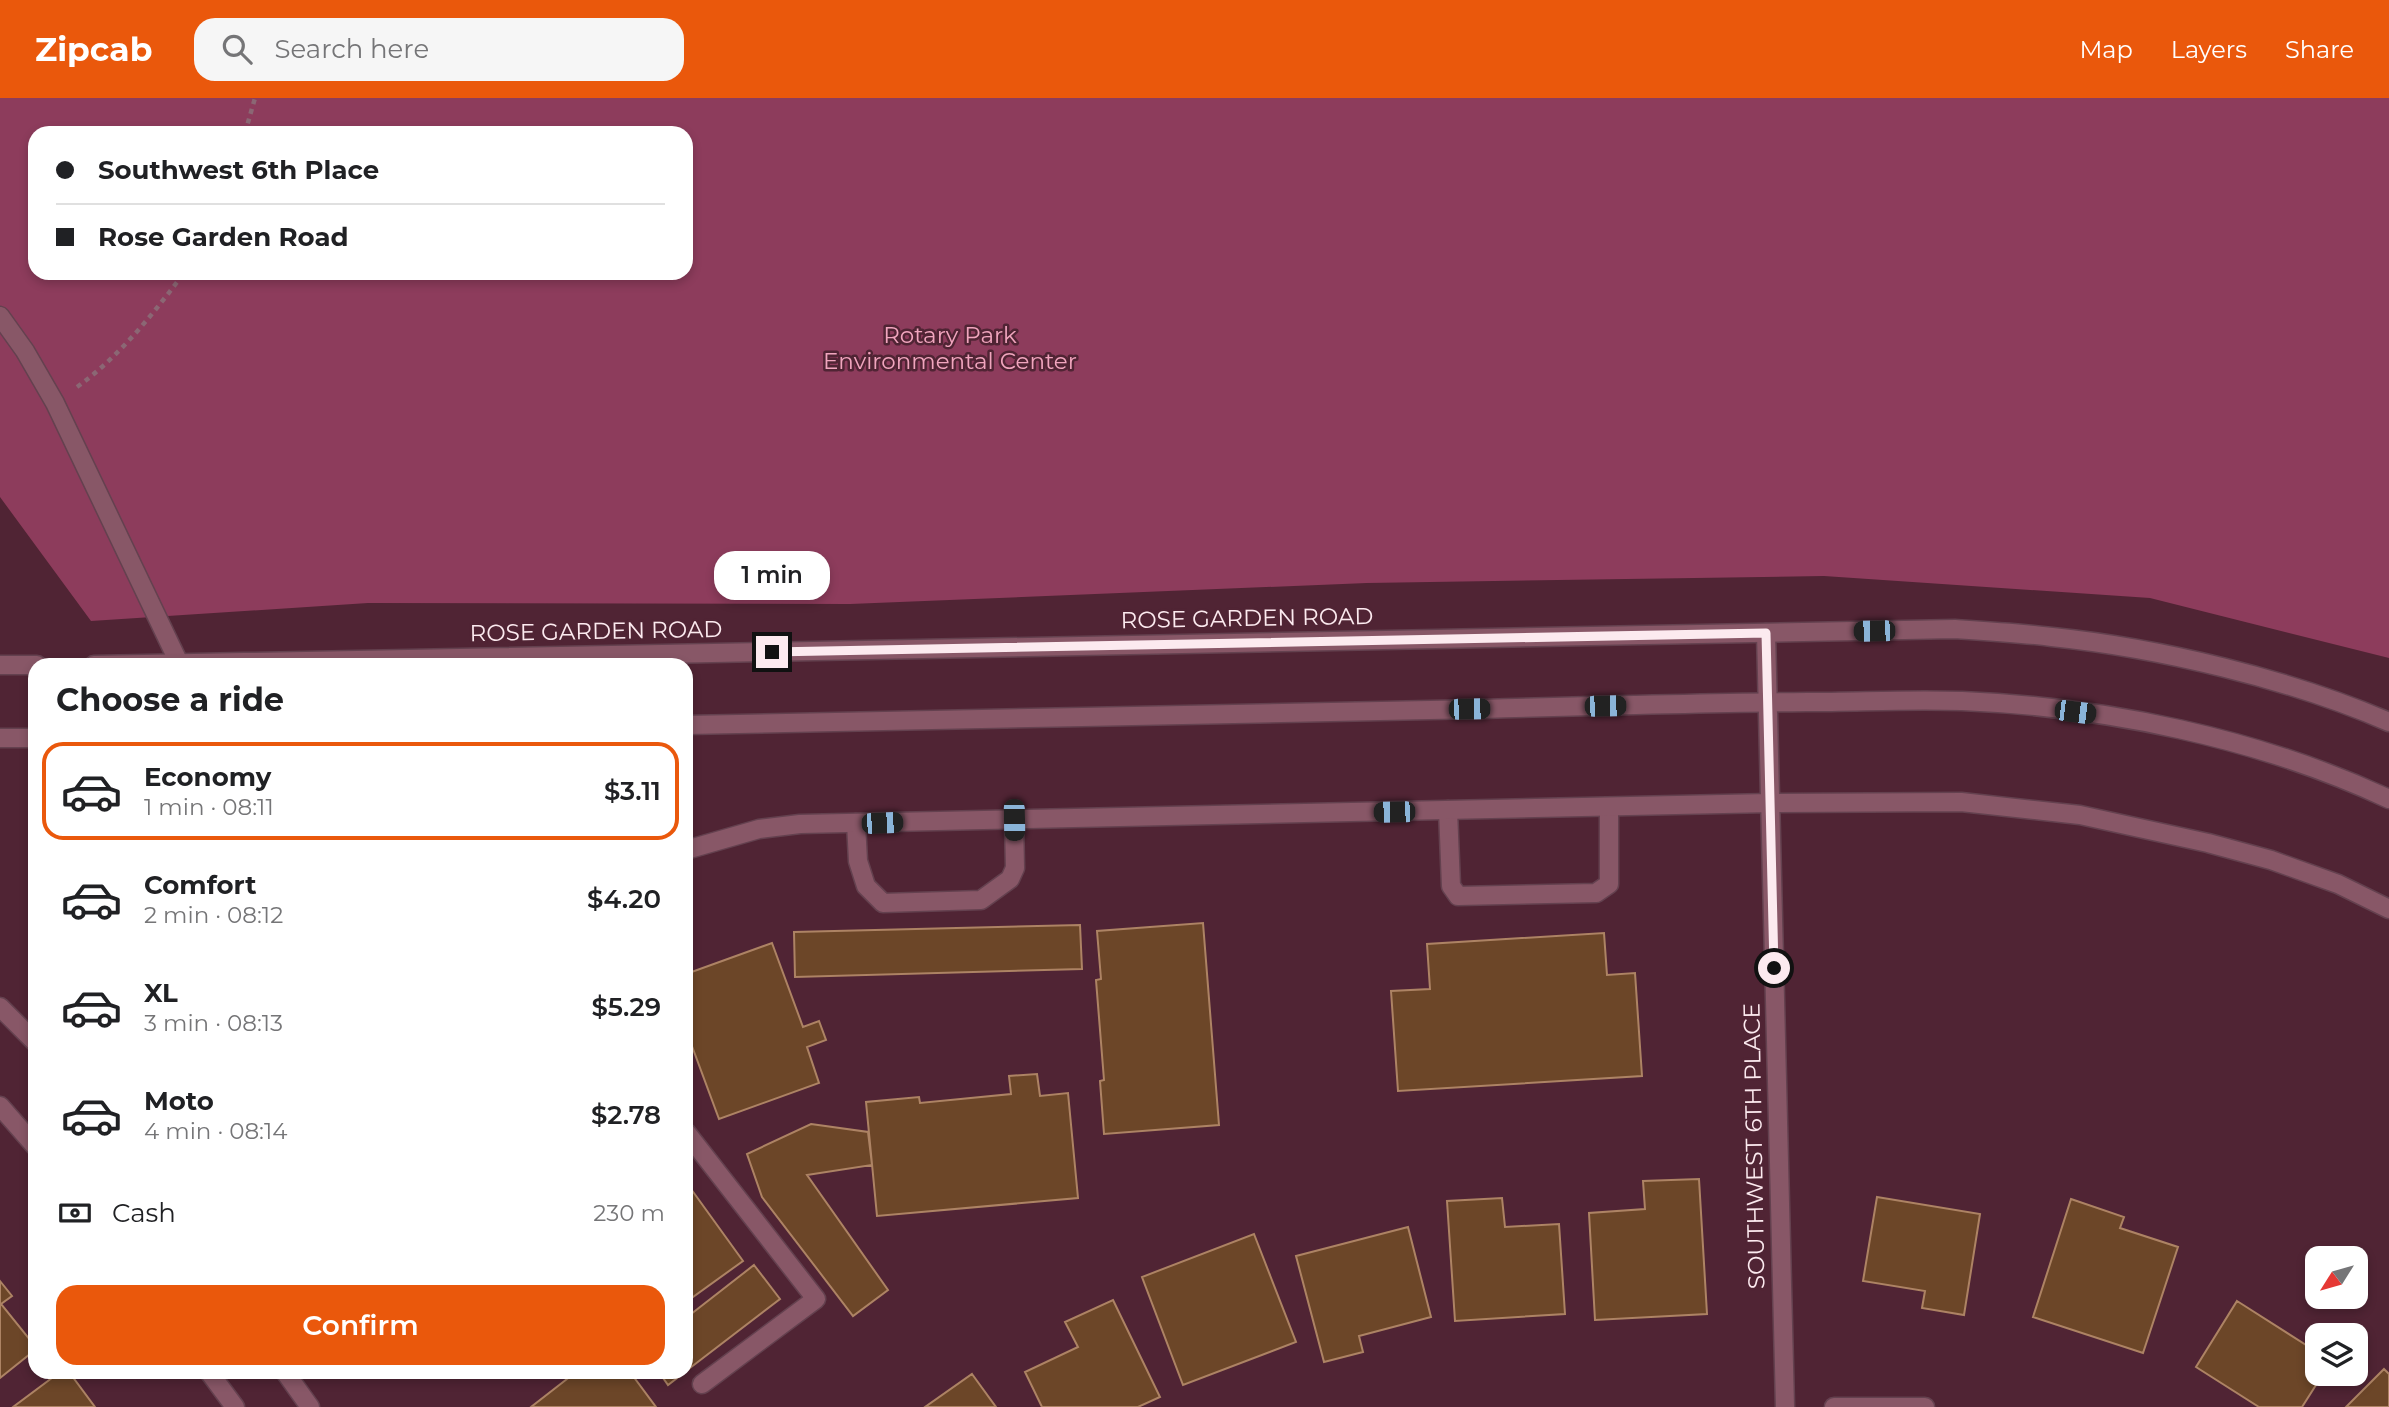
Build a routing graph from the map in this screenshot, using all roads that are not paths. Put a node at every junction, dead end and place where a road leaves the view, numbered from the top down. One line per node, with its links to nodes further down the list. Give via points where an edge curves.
1 (0, 316): 3 (street, via 55,403)
2 (1766, 633): 4 (street, ROSE GARDEN ROAD); 7 (street, SOUTHWEST 6TH PLACE); 8 (street, ROSE GARDEN ROAD, via 1955,629 2053,637 2150,652 2254,676)
3 (177, 658)
4 (444, 658)
5 (0, 665): 6 (street)
6 (28, 665)
7 (1768, 703): 9 (street); 12 (street, via 1960,701 2098,715 2233,744 2312,768); 13 (street, SOUTHWEST 6TH PLACE)
8 (2389, 722)
9 (693, 725)
10 (0, 738): 11 (street)
11 (28, 738)
12 (2389, 799)
13 (1770, 803): 14 (street); 19 (street, via 1961,802 2081,815 2271,860 2338,884); 30 (street, SOUTHWEST 6TH PLACE)
14 (1609, 807): 15 (street); 15 (street, via 1609,884 1596,894 1458,896 1451,886)
15 (1448, 810): 16 (street)
16 (1014, 820): 17 (street); 17 (street, via 1010,879 981,900 883,903 866,886 858,861)
17 (856, 823): 18 (street, via 759,829)
18 (693, 848)
19 (2389, 909)
20 (0, 1007): 21 (street)
21 (28, 1035)
22 (0, 1106): 23 (street)
23 (28, 1138)
24 (693, 1141): 27 (street, via 816,1299)
25 (214, 1379): 28 (street)
26 (290, 1379): 29 (street)
27 (702, 1384)
28 (235, 1407)
29 (310, 1407)
30 (1785, 1407)
31 (1834, 1407): 32 (street)
32 (1925, 1407)

